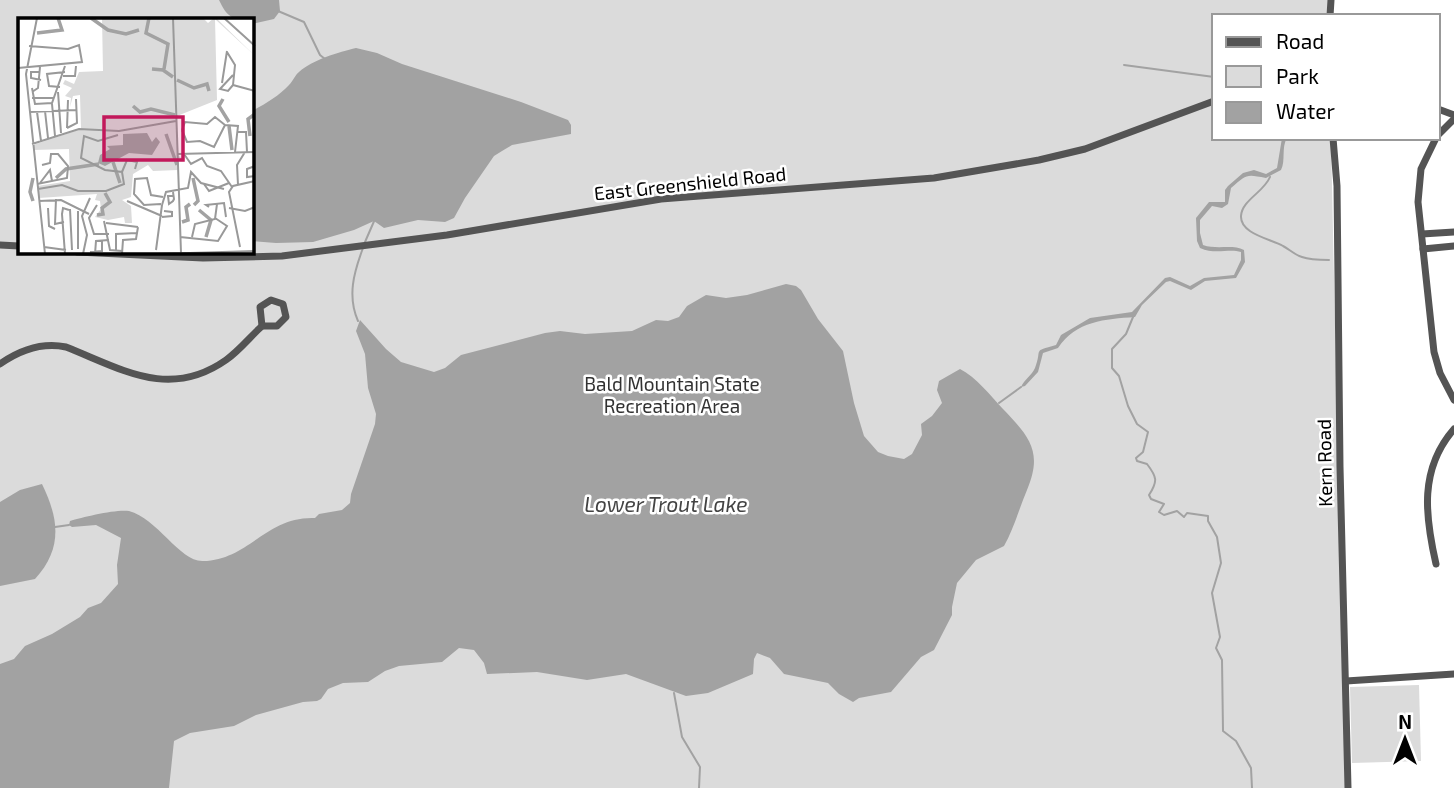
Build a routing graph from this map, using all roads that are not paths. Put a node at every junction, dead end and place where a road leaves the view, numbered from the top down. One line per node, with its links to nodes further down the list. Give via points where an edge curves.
1 (1212, 102): 12 (street, East Greenshield Road, via 1085,149 934,178 661,199 447,235 282,256)
2 (1454, 117): 3 (street)
3 (1440, 133)
4 (1333, 140): 19 (street, Kern Road)
5 (1435, 140): 7 (street, via 1419,183)
6 (1454, 232): 7 (street)
7 (1422, 234): 11 (street)
8 (0, 245): 9 (street)
9 (18, 246)
10 (1454, 246): 11 (street)
11 (1423, 249): 15 (street, via 1434,352)
12 (118, 254)
13 (262, 326): 13 (street, via 284,321 283,304 271,300 263,304 259,312); 14 (street, via 228,359 179,381 146,379 52,344)
14 (0, 364)
15 (1454, 400)
16 (1454, 429): 17 (street, via 1438,453 1427,486 1426,517)
17 (1436, 564)
18 (1454, 674): 19 (street)
19 (1346, 681): 20 (street, Kern Road)
20 (1348, 788)

